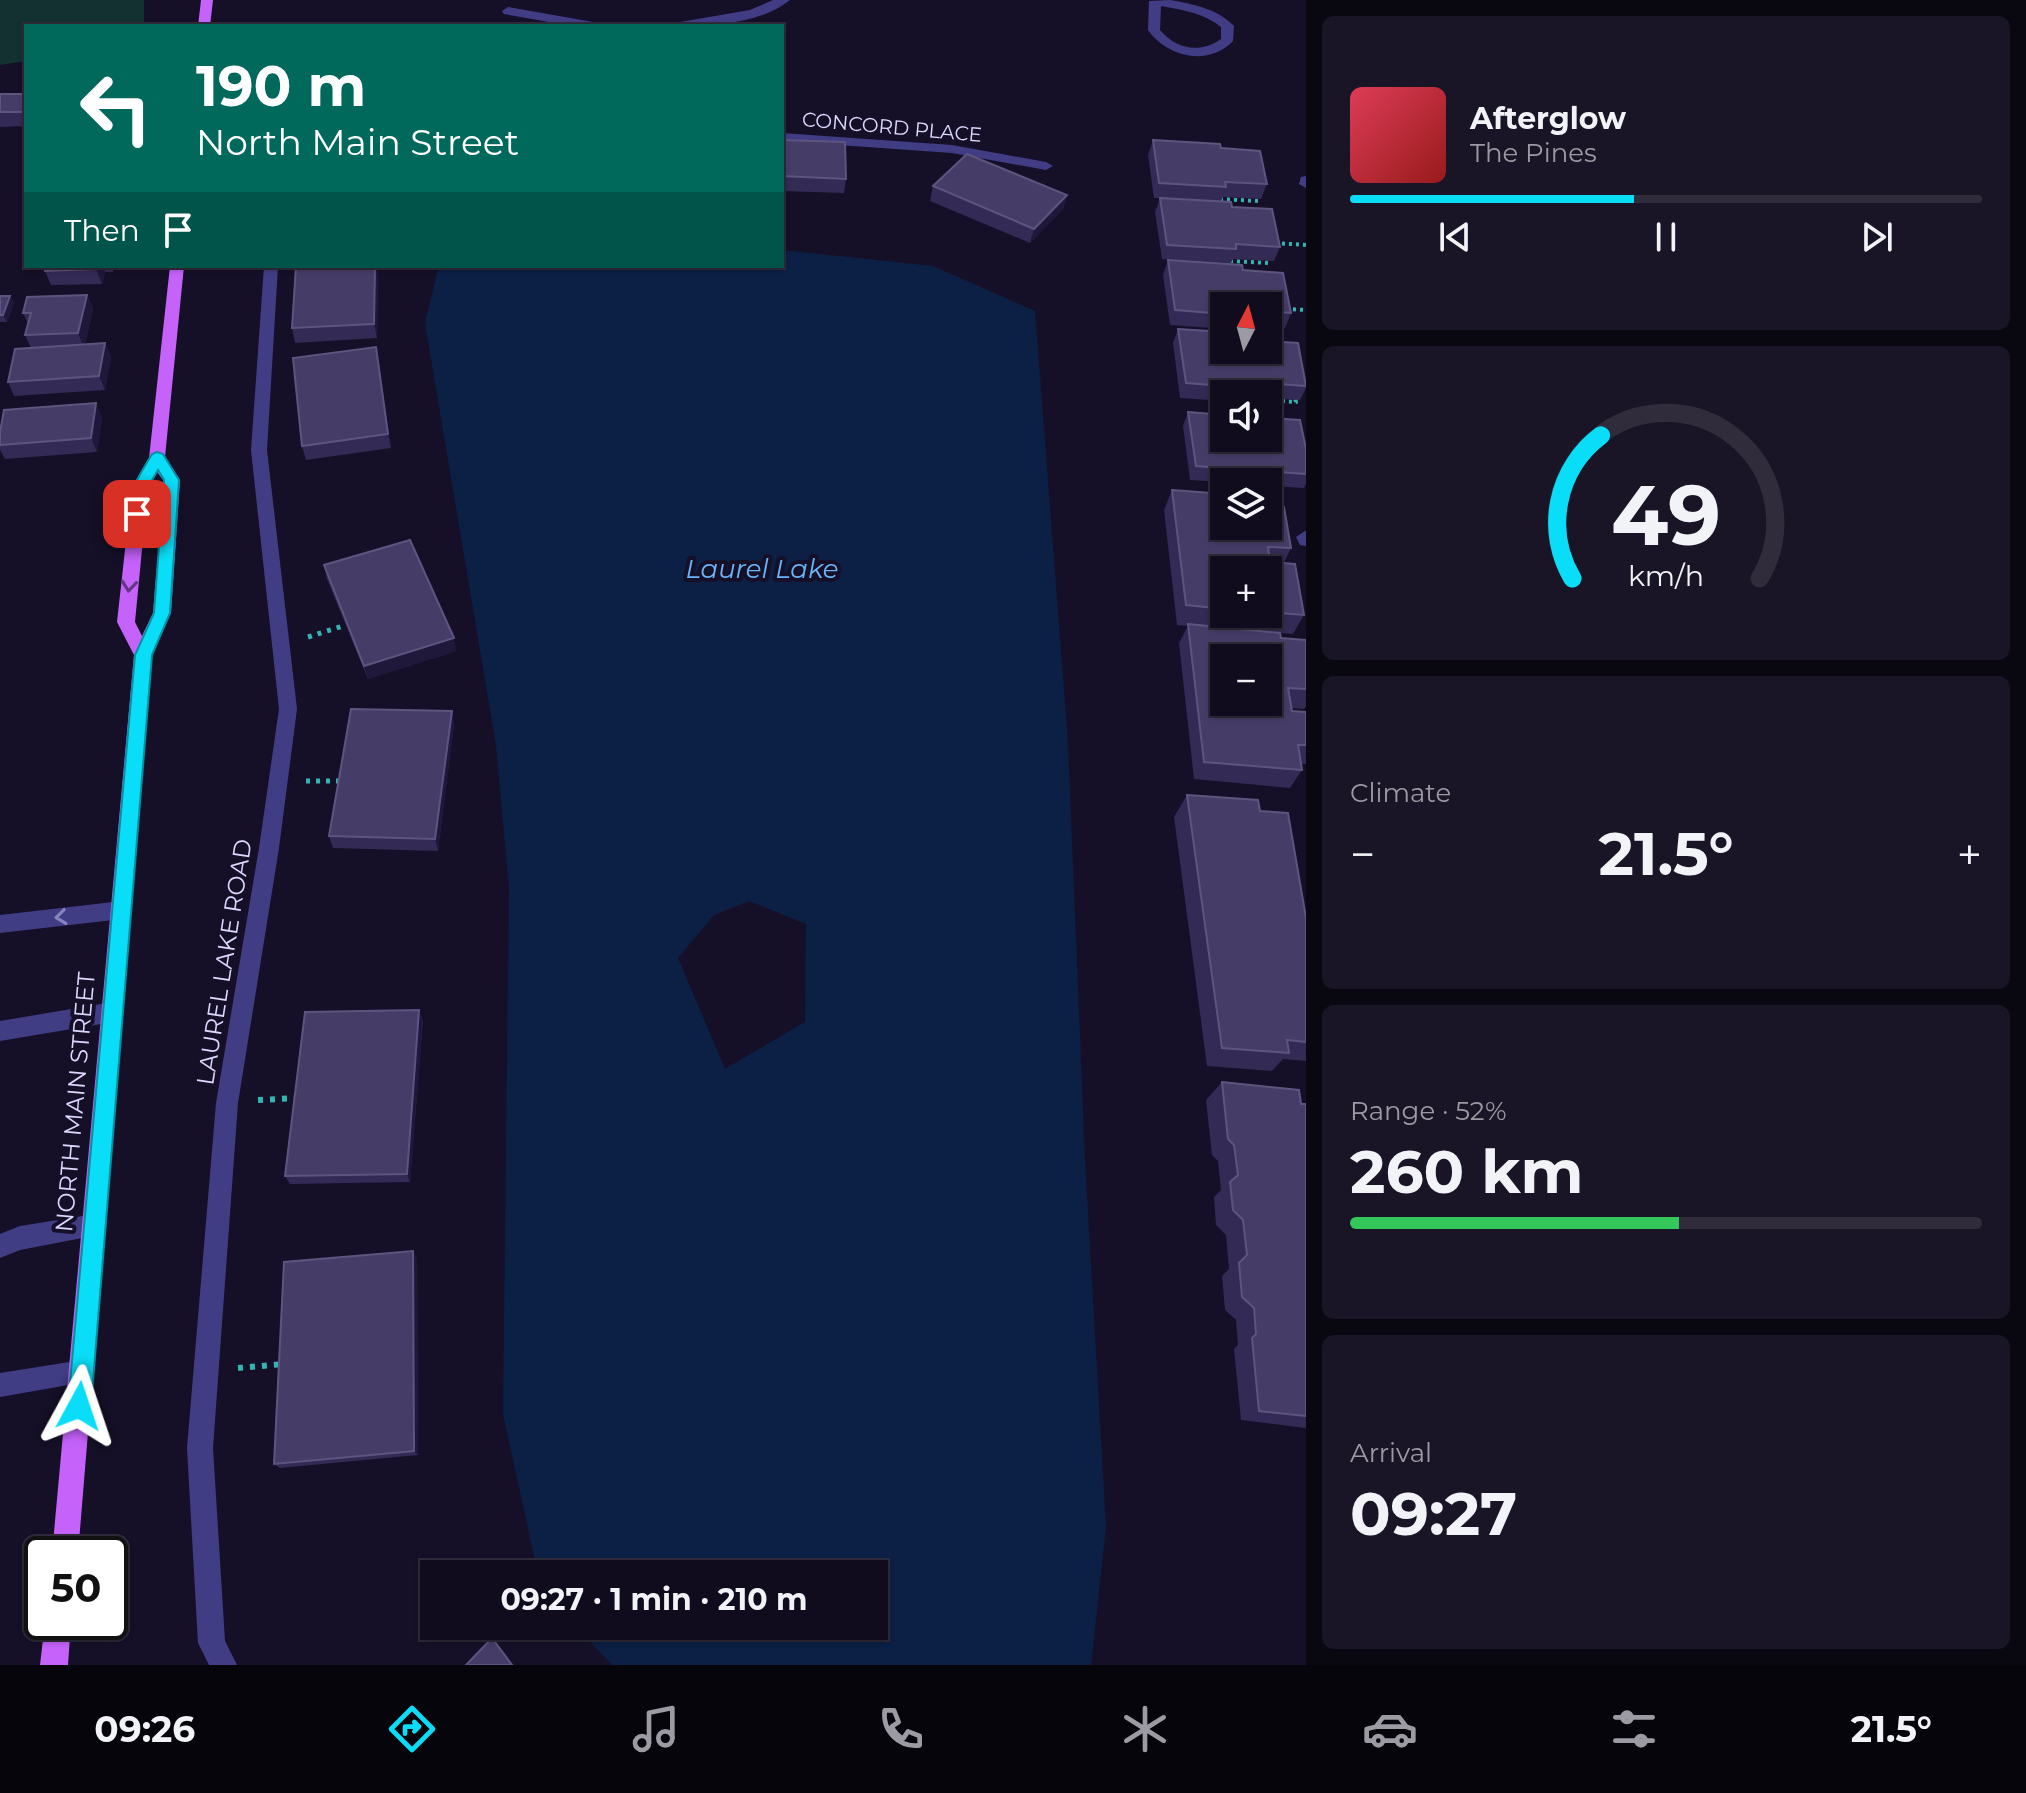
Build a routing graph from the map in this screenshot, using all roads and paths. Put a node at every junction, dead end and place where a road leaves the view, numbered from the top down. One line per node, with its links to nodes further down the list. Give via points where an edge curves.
1 (207, 0): 5 (main road)
2 (784, 0): 7 (street, via 753,13)
3 (1155, 0): 3 (street, via 1154,30 1169,46 1211,52 1227,41 1228,26 1221,19)
4 (508, 11): 6 (street)
5 (204, 24)
6 (582, 24)
7 (691, 24)
8 (784, 137): 9 (street, CONCORD PLACE, via 952,149)
9 (1046, 166)
10 (1254, 183): 11 (path, via 1258,201)
11 (1220, 199)
12 (1264, 242): 13 (path)
13 (1306, 245)
14 (1267, 253): 15 (path, via 1269,263)
15 (1230, 261)
16 (177, 268): 22 (main road, NORTH MAIN STREET)
17 (271, 268): 24 (street, LAUREL LAKE ROAD, via 259,450)
18 (1282, 308): 19 (path)
19 (1306, 310)
20 (1293, 390): 21 (path, via 1296,402)
21 (1282, 401)
22 (157, 458): 25 (main road, NORTH MAIN STREET, via 172,480 171,495 162,613); 25 (main road, NORTH MAIN STREET, one-way to 25, via 140,487 126,622)
23 (346, 625): 24 (path)
24 (281, 646): 26 (street, LAUREL LAKE ROAD, via 288,709)
25 (143, 655): 28 (main road, NORTH MAIN STREET)
26 (278, 780): 27 (path); 33 (street, LAUREL LAKE ROAD)
27 (345, 781)
28 (122, 910): 29 (street, one-way to 29); 30 (main road, NORTH MAIN STREET)
29 (0, 924)
30 (113, 1012): 31 (street); 34 (main road, NORTH MAIN STREET)
31 (0, 1031)
32 (301, 1098): 33 (path)
33 (227, 1103): 37 (street, LAUREL LAKE ROAD)
34 (95, 1226): 35 (street); 38 (main road, NORTH MAIN STREET)
35 (0, 1246)
36 (285, 1364): 37 (path)
37 (206, 1371): 43 (street, LAUREL LAKE ROAD, via 200,1448 212,1643)
38 (82, 1372): 39 (street); 40 (main road, NORTH MAIN STREET)
39 (0, 1385)
40 (67, 1536)
41 (56, 1640): 42 (main road)
42 (54, 1665)
43 (223, 1665)

